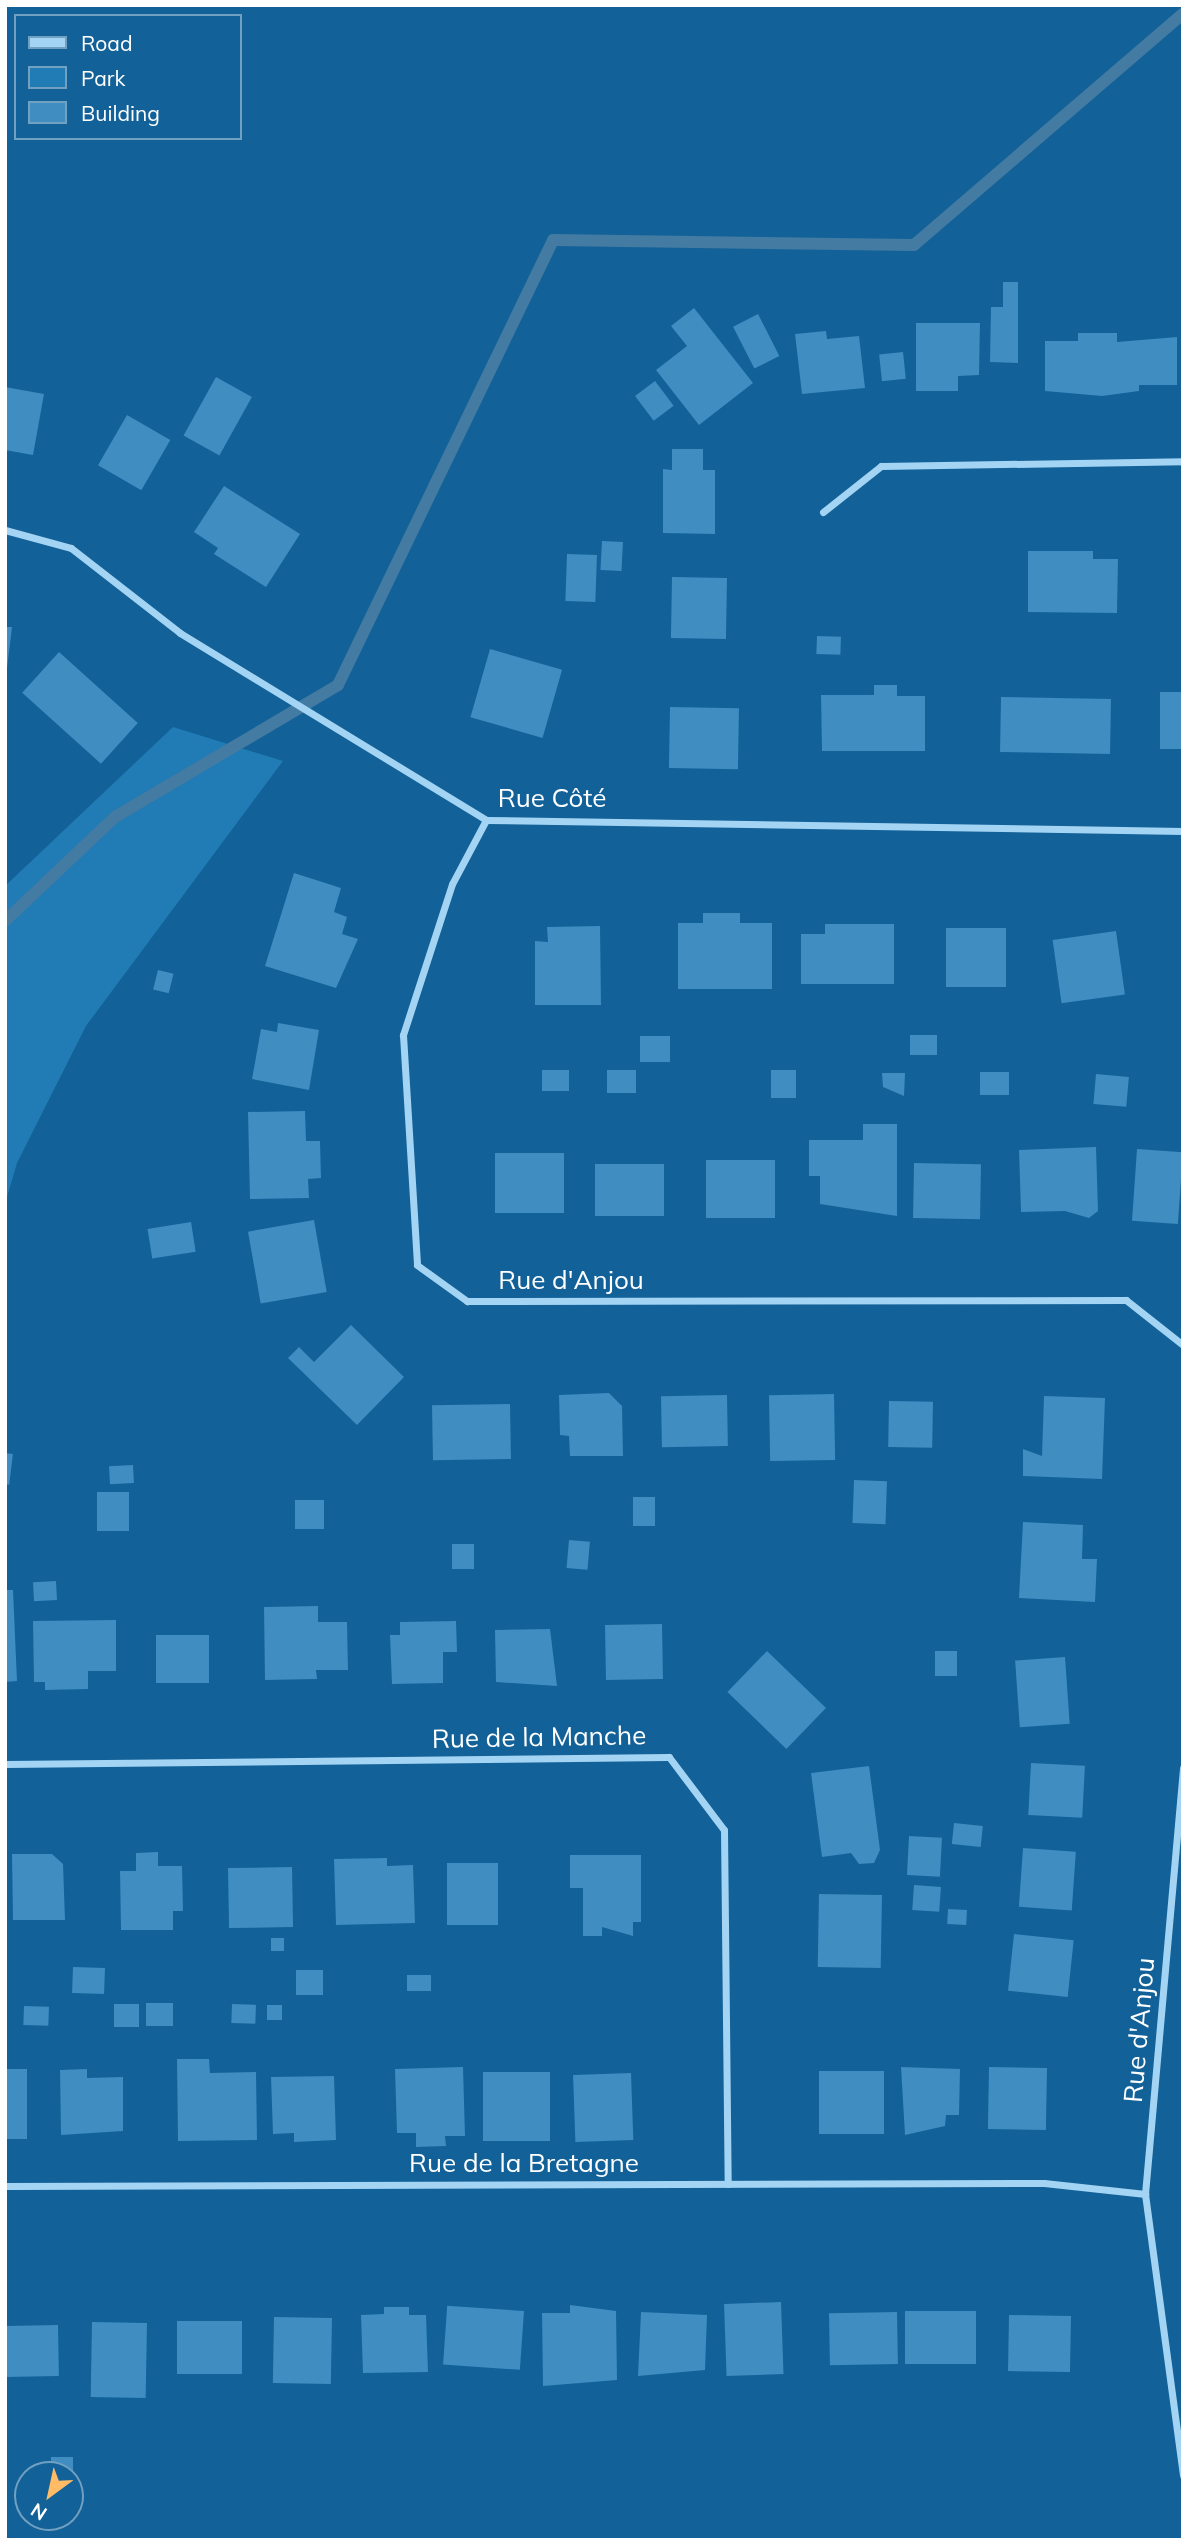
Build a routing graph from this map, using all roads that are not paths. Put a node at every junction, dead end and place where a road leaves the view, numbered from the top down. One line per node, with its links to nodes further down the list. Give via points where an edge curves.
1 (1183, 461): 2 (street, via 881,466)
2 (823, 512)
3 (5, 530): 4 (street, Rue Côté, via 71,548 180,633)
4 (486, 820): 5 (street, Rue Côté); 6 (street, Rue d'Anjou, via 452,884 403,1035 417,1265 467,1301 1126,1300)
5 (1183, 831)
6 (1183, 1345)
7 (5, 1764): 9 (street, Rue de la Manche, via 669,1756 724,1830)
8 (1183, 1768): 11 (street, Rue d'Anjou)
9 (728, 2184): 10 (street, Rue de la Bretagne); 11 (street, Rue de la Bretagne, via 1044,2183)
10 (5, 2186)
11 (1145, 2194): 12 (street, Rue d'Anjou)
12 (1183, 2475)

